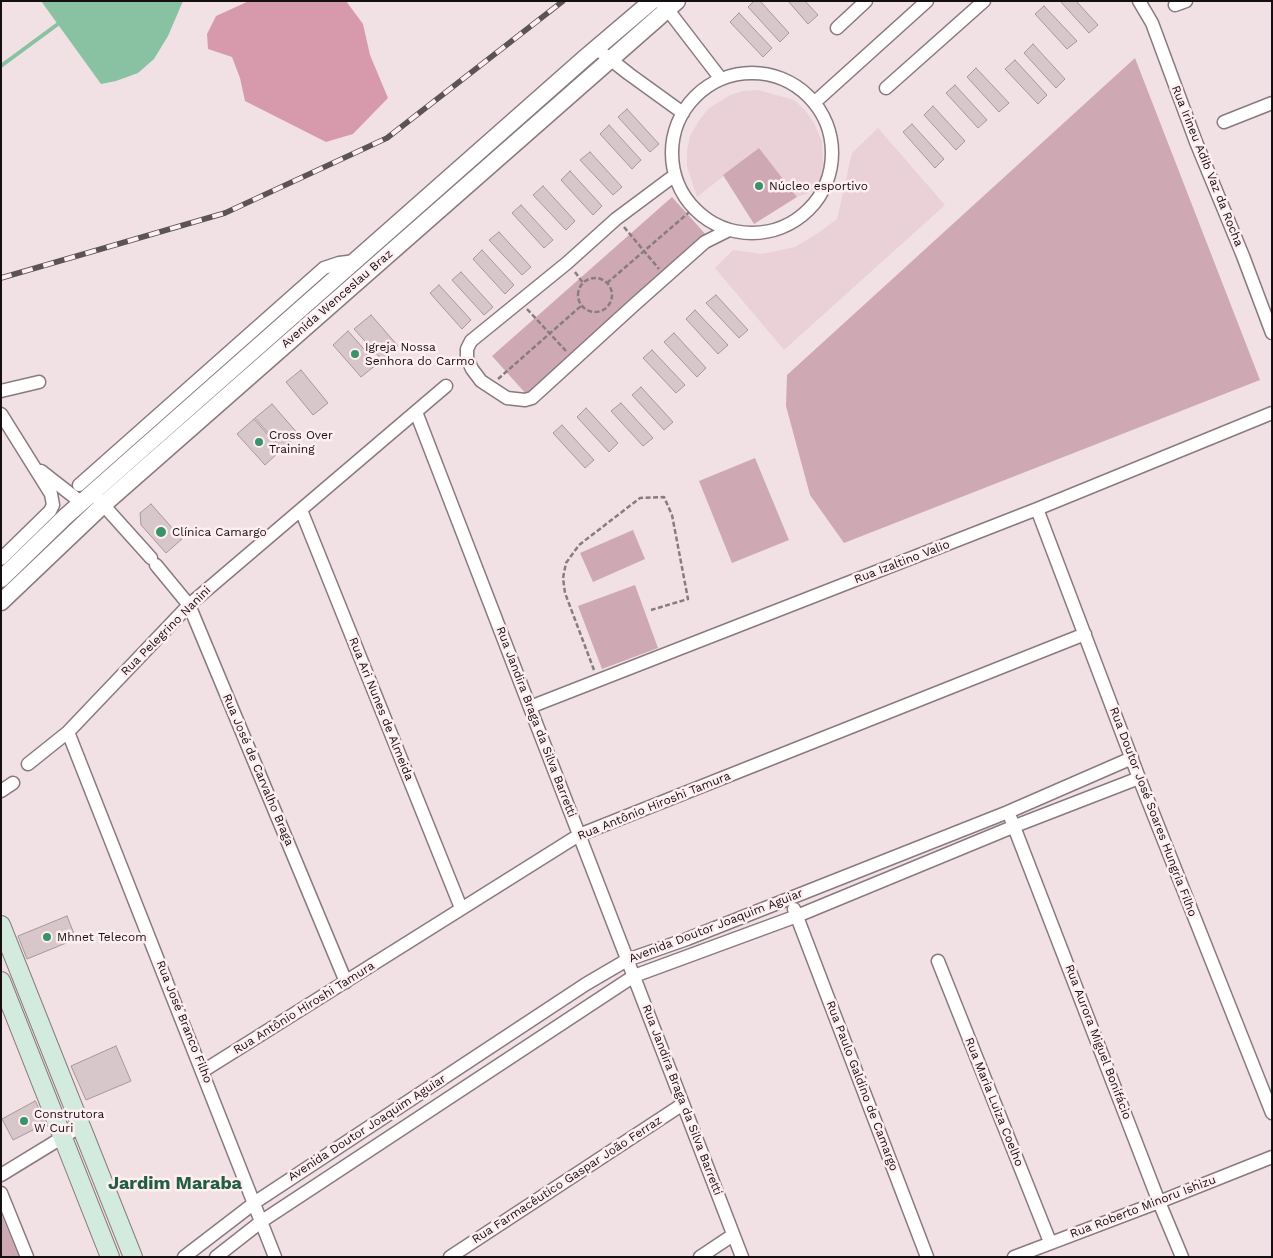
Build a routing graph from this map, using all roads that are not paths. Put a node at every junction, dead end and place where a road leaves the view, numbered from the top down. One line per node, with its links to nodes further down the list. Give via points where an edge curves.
1 (652, 1): 8 (street, Avenida Wenceslau Braz)
2 (866, 1): 7 (street)
3 (927, 1): 12 (street)
4 (984, 1): 11 (street)
5 (1139, 1): 20 (street, Rua Irineu Adib Vaz da Rocha, via 1152,23)
6 (668, 4): 9 (street, Avenida Wenceslau Braz); 10 (street)
7 (837, 28)
8 (596, 48): 9 (street); 17 (street, Avenida Wenceslau Braz)
9 (612, 60): 14 (street); 17 (street, Avenida Wenceslau Braz)
10 (720, 79): 12 (street, via 747,72 773,75 796,85); 14 (street, via 706,86)
11 (886, 88)
12 (815, 102): 18 (street, via 828,124 833,149 830,174 820,197 802,216 779,228 754,233)
13 (1272, 103): 15 (street)
14 (682, 113): 16 (street, via 672,142)
15 (1224, 122)
16 (675, 175): 18 (street, via 678,186 694,208 708,220); 18 (street, via 616,219 471,341 467,358 481,381 507,398 532,398 705,242)
17 (424, 212): 19 (street, Avenida Wenceslau Braz); 29 (street, Avenida Wenceslau Braz)
18 (729, 230)
19 (356, 261): 29 (street, Avenida Wenceslau Braz); 29 (street, via 339,262 324,268)
20 (1272, 333)
21 (39, 382): 23 (street)
22 (446, 386): 24 (street, Rua Pelegrino Nanini)
23 (1, 390)
24 (416, 412): 31 (street, Rua Pelegrino Nanini); 39 (street, Rua Jandira Braga da Silva Barretti)
25 (1, 414): 27 (street)
26 (1272, 414): 30 (street, Rua Izaltino Valio)
27 (33, 465): 28 (street, Rua José de Carvalho Braga); 32 (street, via 51,494 53,504)
28 (49, 478): 29 (street, Rua José de Carvalho Braga); 29 (street)
29 (89, 497): 33 (street, Avenida Wenceslau Braz); 36 (street, Avenida Wenceslau Braz); 37 (street, Rua José de Carvalho Braga, via 154,562)
30 (1037, 509): 38 (street, Rua Doutor José Soares Hungria Filho); 39 (street, Rua Izaltino Valio)
31 (301, 510): 37 (street, Rua Pelegrino Nanini); 50 (street, Rua Ari Nunes de Almeida)
32 (50, 511): 33 (street, via 56,519); 34 (street)
33 (54, 529): 35 (street, Avenida Wenceslau Braz)
34 (1, 559)
35 (1, 579)
36 (1, 602)
37 (189, 605): 40 (street, Rua Pelegrino Nanini); 57 (street, Rua José de Carvalho Braga)
38 (1085, 634): 41 (street, Rua Doutor José Soares Hungria Filho); 48 (street, Rua Antônio Hiroshi Tamura)
39 (530, 707): 48 (street, Rua Jandira Braga da Silva Barretti)
40 (68, 732): 42 (street, Rua Pelegrino Nanini); 58 (street, Rua José Branco Filho)
41 (1132, 758): 43 (street, Rua Doutor José Soares Hungria Filho); 46 (street, Avenida Doutor Joaquim Aguiar)
42 (28, 764)
43 (1139, 778): 47 (street, Avenida Doutor Joaquim Aguiar); 60 (street, Rua Doutor José Soares Hungria Filho)
44 (13, 783): 45 (street)
45 (1, 791)
46 (1008, 812): 47 (street, Rua Aurora Miguel Bonifácio); 49 (street, Avenida Doutor Joaquim Aguiar)
47 (1015, 826): 51 (street, Avenida Doutor Joaquim Aguiar); 67 (street, Rua Aurora Miguel Bonifácio)
48 (579, 835): 50 (street, Rua Antônio Hiroshi Tamura); 53 (street, Rua Jandira Braga da Silva Barretti)
49 (790, 898): 51 (street, Rua Paulo Galdino de Camargo); 53 (street, Avenida Doutor Joaquim Aguiar)
50 (461, 908): 57 (street, Rua Antônio Hiroshi Tamura)
51 (797, 916): 55 (street, Avenida Doutor Joaquim Aguiar); 80 (street, Rua Paulo Galdino de Camargo)
52 (1, 925): 61 (main road)
53 (628, 960): 55 (street, Rua Jandira Braga da Silva Barretti); 66 (street, Avenida Doutor Joaquim Aguiar, via 586,984)
54 (938, 961): 70 (street, Rua Maria Luiza Coelho)
55 (634, 976): 59 (street, Rua Jandira Braga da Silva Barretti); 68 (street, Avenida Doutor Joaquim Aguiar)
56 (1, 980): 62 (main road)
57 (346, 982): 58 (street, Rua Antônio Hiroshi Tamura)
58 (203, 1071): 66 (street, Rua José Branco Filho)
59 (683, 1104): 69 (street, Rua Jandira Braga da Silva Barretti); 77 (street, Rua Farmacêutico Gaspar João Ferraz)
60 (1272, 1112)
61 (82, 1126): 62 (street); 73 (main road)
62 (63, 1137): 64 (street); 72 (main road)
63 (1272, 1157): 67 (street, Rua Roberto Minoru Ishizu)
64 (1, 1175)
65 (1, 1192): 71 (street)
66 (254, 1202): 68 (street, Rua José Branco Filho); 74 (street, Avenida Doutor Joaquim Aguiar)
67 (1160, 1202): 70 (street, Rua Roberto Minoru Ishizu); 82 (street, Rua Aurora Miguel Bonifácio)
68 (262, 1221): 75 (street, Avenida Doutor Joaquim Aguiar); 76 (street, Rua José Branco Filho)
69 (734, 1235): 78 (street); 79 (street, Rua Jandira Braga da Silva Barretti)
70 (1050, 1242): 81 (street, Rua Roberto Minoru Ishizu)
71 (27, 1257)
72 (110, 1257)
73 (134, 1257)
74 (184, 1257)
75 (216, 1257)
76 (275, 1257)
77 (450, 1257)
78 (700, 1257)
79 (742, 1257)
80 (927, 1257)
81 (1014, 1257)
82 (1182, 1257)

